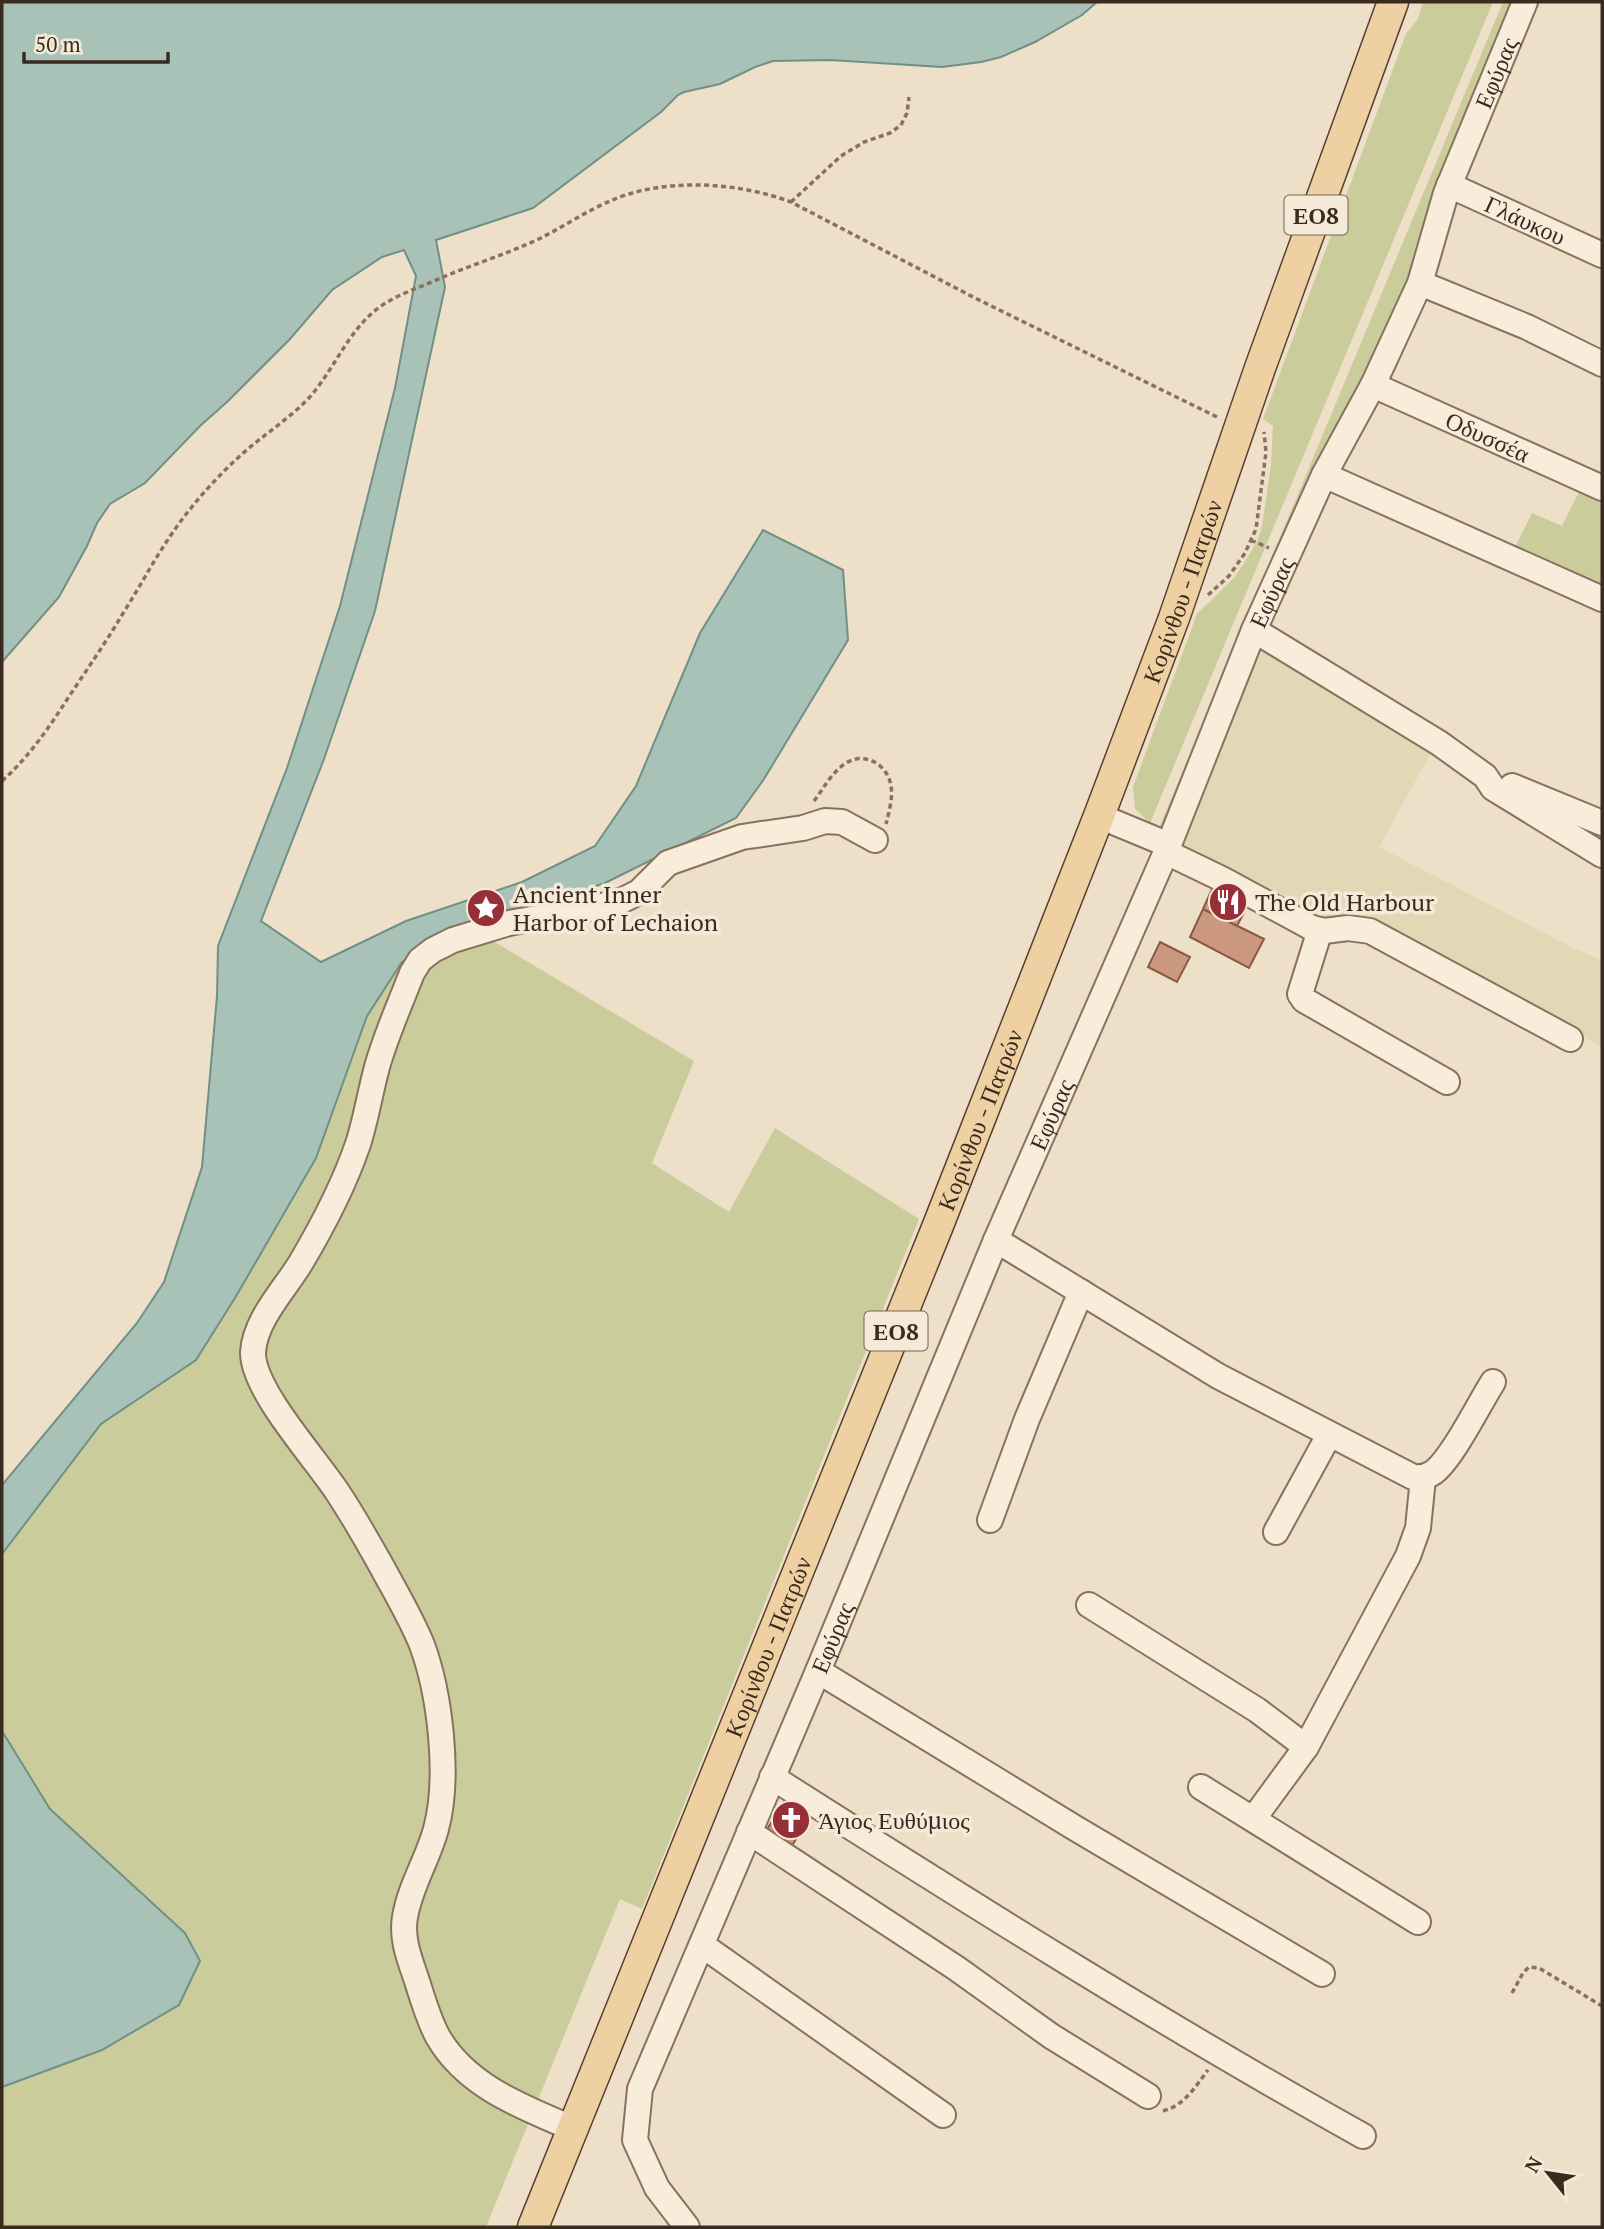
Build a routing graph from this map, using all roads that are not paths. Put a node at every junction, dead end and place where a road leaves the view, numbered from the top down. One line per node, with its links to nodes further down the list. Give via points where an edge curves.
1 (1393, 2): 13 (main road, Κορίνθου - Πατρών / ΕΟ8)
2 (1525, 2): 3 (street, Εφύρας)
3 (1449, 185): 4 (street, Γλάυκου); 5 (street, Εφύρας)
4 (1602, 254)
5 (1420, 283): 6 (street); 7 (street, Εφύρας)
6 (1602, 364)
7 (1373, 385): 8 (street, Εφύρας); 9 (street, Οδυσσέα)
8 (1324, 475): 10 (street); 11 (street, Εφύρας)
9 (1602, 488)
10 (1602, 599)
11 (1254, 630): 12 (street); 16 (street, Εφύρας)
12 (1485, 776): 14 (street); 17 (street, via 1493,788)
13 (1099, 816): 16 (street); 40 (main road, Κορίνθου - Πατρών / ΕΟ8)
14 (1602, 823)
15 (875, 840): 40 (street, via 842,822 825,821 742,837 668,863 639,892 623,900 509,923 453,940 420,960 376,1068 357,1148 316,1237 257,1332 253,1354 258,1375 362,1530 403,1604 436,1693 443,1768 437,1827 410,1899 403,1932 437,2036 466,2073 490,2090)
16 (1168, 848): 18 (street); 21 (street, Εφύρας)
17 (1602, 855)
18 (1320, 930): 19 (street, via 1370,931); 20 (street, via 1300,994 1304,1000)
19 (1570, 1039)
20 (1447, 1082)
21 (996, 1240): 22 (street); 29 (street, Εφύρας)
22 (1081, 1292): 24 (street, via 1218,1376); 26 (street)
23 (1493, 1382): 25 (street, via 1451,1451)
24 (1329, 1435): 25 (street); 27 (street)
25 (1423, 1478): 30 (street, via 1418,1528 1408,1556)
26 (990, 1520)
27 (1276, 1531)
28 (1089, 1605): 30 (street)
29 (818, 1671): 31 (street, Εφύρας); 37 (street)
30 (1306, 1746): 33 (street)
31 (772, 1777): 34 (street, Εφύρας); 41 (street, via 1219,2054)
32 (1201, 1787): 33 (street)
33 (1254, 1818): 35 (street)
34 (749, 1832): 36 (street, Εφύρας); 38 (street)
35 (1418, 1922)
36 (702, 1945): 39 (street); 43 (street, Εφύρας, via 640,2089 635,2140 657,2188)
37 (1322, 1975)
38 (1147, 2096)
39 (943, 2115)
40 (574, 2129): 42 (main road, Κορίνθου - Πατρών / ΕΟ8)
41 (1363, 2136)
42 (533, 2227)
43 (687, 2227)

